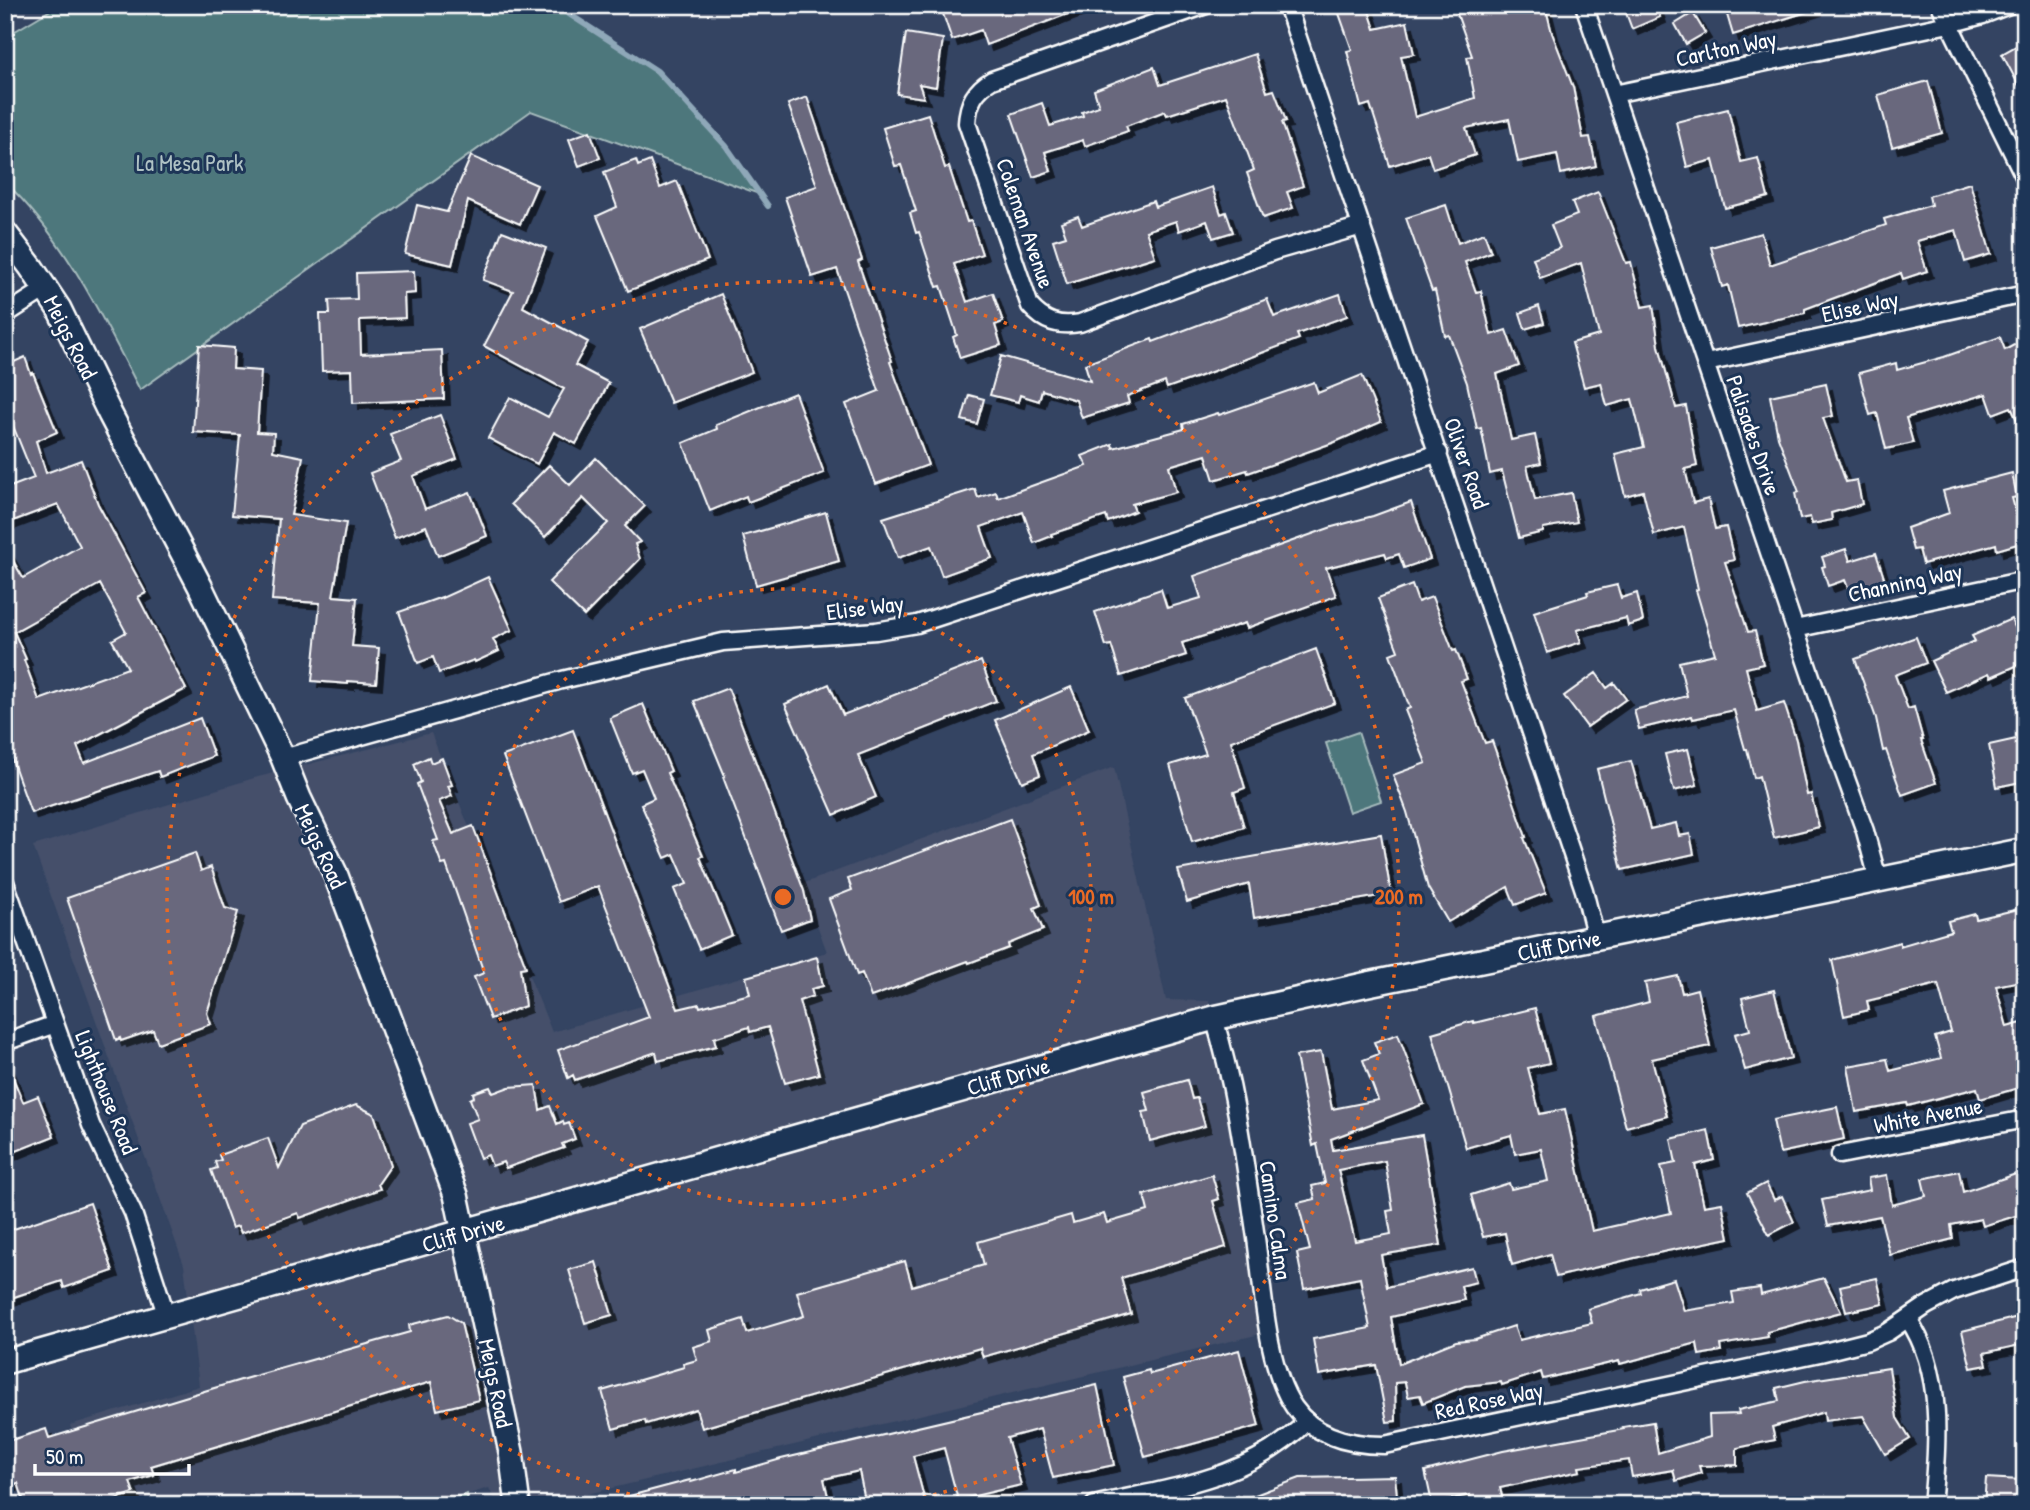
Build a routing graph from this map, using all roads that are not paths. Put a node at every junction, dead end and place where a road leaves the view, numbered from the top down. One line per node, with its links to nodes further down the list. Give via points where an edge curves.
1 (1206, 5): 9 (street, Coleman Avenue, via 992,80 976,92 967,123 1030,306 1058,324 1080,323 1275,251)
2 (1287, 5): 9 (street, Oliver Road)
3 (1584, 5): 7 (street, Palisades Drive)
4 (1940, 5): 6 (street)
5 (2009, 5): 6 (street, Carlton Way)
6 (1949, 24): 7 (street, Carlton Way); 8 (street)
7 (1614, 94): 14 (street, Palisades Drive)
8 (2025, 178)
9 (1362, 226): 15 (street, Oliver Road)
10 (5, 233): 11 (main road, Meigs Road)
11 (47, 288): 13 (street); 18 (main road, Meigs Road)
12 (2025, 294): 14 (street, Elise Way)
13 (5, 315)
14 (1706, 363): 17 (street, Palisades Drive)
15 (1439, 453): 18 (street, Elise Way, via 917,624 723,642 562,680); 22 (street, Oliver Road)
16 (2025, 580): 17 (street, Channing Way)
17 (1795, 629): 20 (street, Palisades Drive)
18 (283, 758): 28 (main road, Meigs Road, via 374,973 456,1195)
19 (2025, 850): 20 (main road, Cliff Drive)
20 (1878, 879): 22 (main road, Cliff Drive)
21 (5, 882): 24 (street, Lighthouse Road)
22 (1596, 938): 23 (main road, Cliff Drive)
23 (1214, 1018): 28 (main road, Cliff Drive); 33 (street, Camino Calma, via 1242,1139 1277,1374)
24 (55, 1024): 25 (street); 30 (street, Lighthouse Road, via 91,1125 133,1213)
25 (5, 1042)
26 (2025, 1119): 27 (street, White Avenue)
27 (1840, 1155)
28 (463, 1233): 30 (main road, Cliff Drive); 34 (main road, Meigs Road, via 511,1452)
29 (2025, 1268): 31 (street, Red Rose Way, via 1954,1291)
30 (167, 1317): 32 (main road, Cliff Drive)
31 (1908, 1319): 33 (street, Red Rose Way, via 1868,1341 1820,1353 1384,1445 1343,1441); 36 (street, via 1922,1342 1937,1407)
32 (5, 1362)
33 (1307, 1421): 35 (street, via 1257,1460 1220,1476)
34 (518, 1505)
35 (1094, 1505)
36 (1932, 1505)

